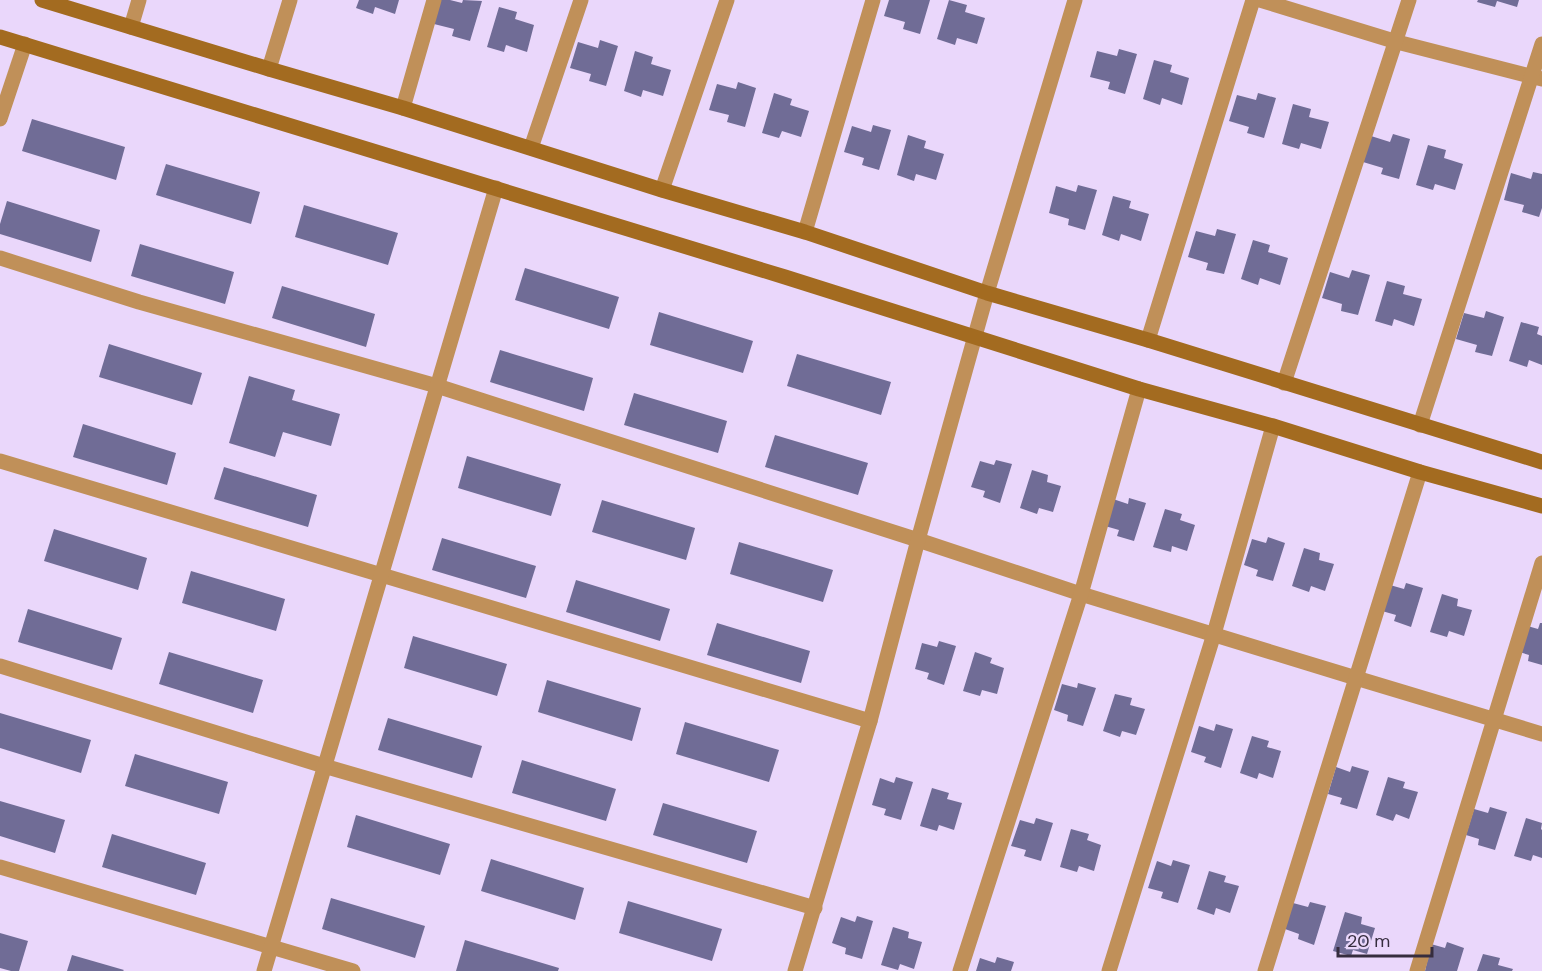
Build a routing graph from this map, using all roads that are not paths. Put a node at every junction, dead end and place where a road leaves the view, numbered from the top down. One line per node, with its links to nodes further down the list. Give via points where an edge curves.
1 (42, 0): 12 (street)
2 (139, 0): 12 (street)
3 (290, 0): 17 (street)
4 (434, 0): 19 (street)
5 (581, 0): 21 (street)
6 (727, 0): 23 (street)
7 (873, 0): 24 (street)
8 (1075, 0): 26 (street)
9 (1253, 0): 28 (street)
10 (1260, 0): 14 (street)
11 (1409, 0): 14 (street)
12 (131, 27): 17 (street)
13 (0, 37): 15 (street)
14 (1397, 42): 18 (street); 29 (street)
15 (25, 44): 20 (street); 22 (street)
16 (1542, 44): 18 (street)
17 (269, 69): 19 (street)
18 (1537, 77): 32 (street)
19 (403, 108): 21 (street)
20 (0, 119)
21 (531, 148): 23 (street)
22 (496, 188): 27 (street); 30 (street)
23 (662, 190): 24 (street)
24 (805, 232): 26 (street)
25 (0, 258): 30 (street, via 139,302)
26 (987, 293): 27 (street); 28 (street)
27 (975, 337): 31 (street); 38 (street)
28 (1148, 339): 29 (street)
29 (1284, 382): 32 (street)
30 (437, 386): 38 (street); 40 (street)
31 (1139, 389): 33 (street); 41 (street)
32 (1420, 425): 35 (street)
33 (1272, 426): 36 (street); 42 (street)
34 (0, 461): 40 (street)
35 (1542, 462)
36 (1420, 472): 37 (street); 44 (street)
37 (1542, 506)
38 (918, 540): 41 (street); 46 (street)
39 (1542, 563): 45 (street)
40 (381, 576): 46 (street); 48 (street)
41 (1082, 594): 42 (street); 55 (street)
42 (1214, 634): 44 (street); 56 (street)
43 (0, 666): 48 (street)
44 (1356, 678): 45 (street); 57 (street)
45 (1494, 720): 47 (street); 58 (street)
46 (870, 722): 50 (street)
47 (1542, 734)
48 (324, 766): 50 (street); 51 (street)
49 (0, 867): 51 (street)
50 (815, 908): 54 (street)
51 (271, 947): 52 (street); 53 (street)
52 (264, 971)
53 (353, 971)
54 (795, 971)
55 (960, 971)
56 (1109, 971)
57 (1265, 971)
58 (1417, 971)

